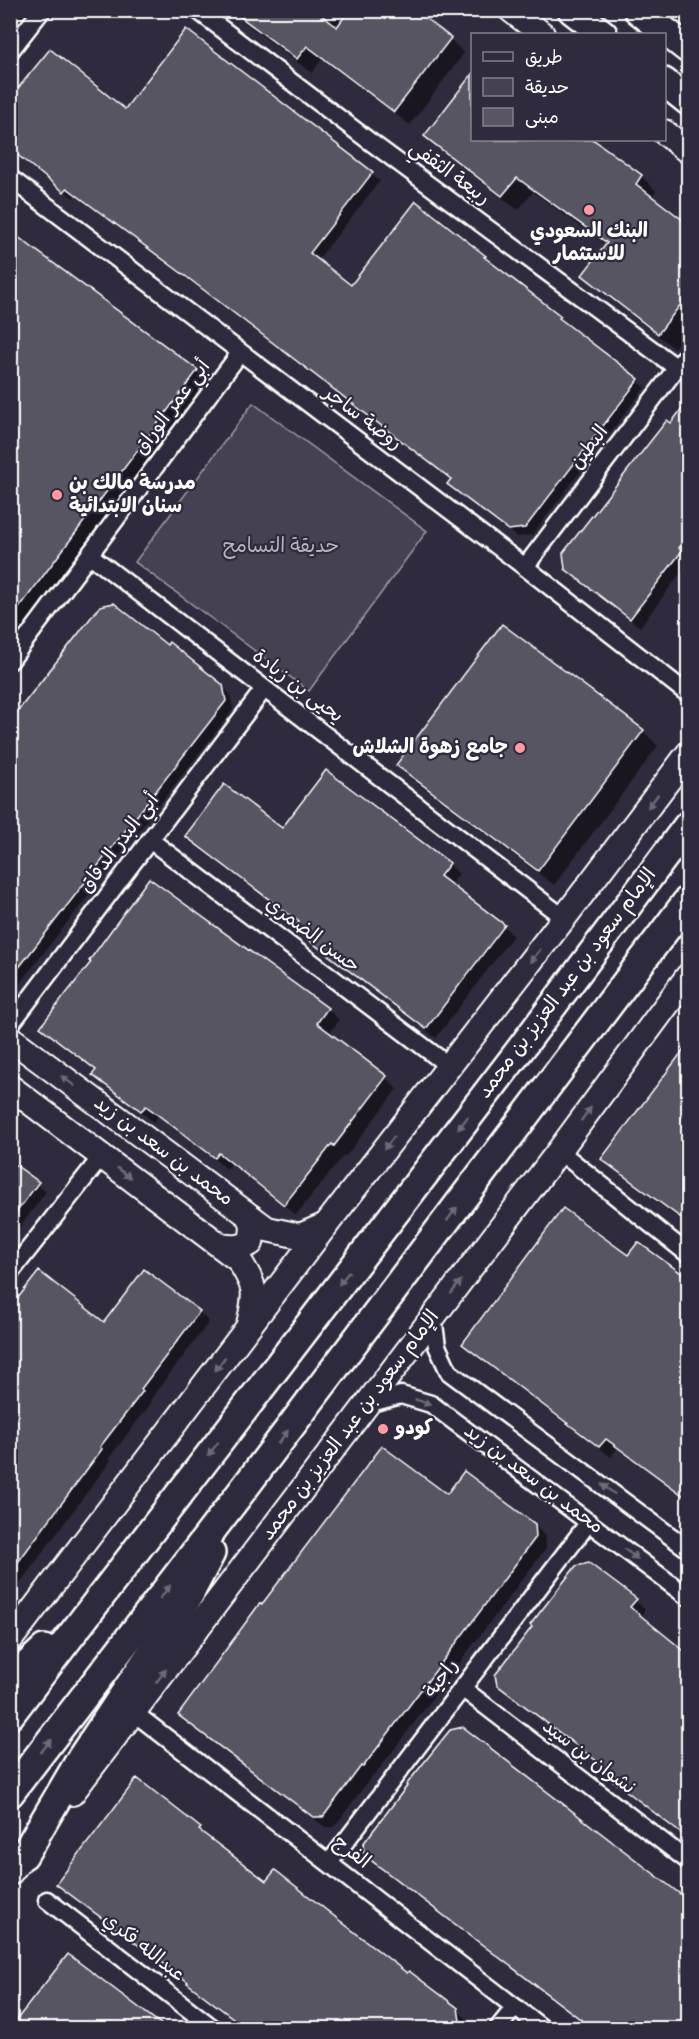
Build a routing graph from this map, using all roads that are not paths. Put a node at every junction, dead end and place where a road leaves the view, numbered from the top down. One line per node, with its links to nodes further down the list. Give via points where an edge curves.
1 (42, 10): 9 (street)
2 (197, 10): 17 (street, ربيعة الثقفي)
3 (511, 10): 6 (street)
4 (572, 10): 7 (main road)
5 (638, 10): 8 (main road)
6 (541, 33)
7 (602, 33)
8 (688, 49)
9 (10, 51)
10 (666, 84): 11 (main road)
11 (688, 101)
12 (666, 134): 13 (street)
13 (688, 151)
14 (10, 178): 15 (street, روضة ساجر)
15 (240, 353): 18 (street, أبي عمر الوراق); 19 (street, روضة ساجر)
16 (688, 353): 17 (street, البطين)
17 (677, 368): 19 (street, البطين)
18 (90, 555): 20 (street, أبي عمر الوراق); 21 (street, يحيى بن زيادة)
19 (525, 567): 22 (street, روضة ساجر)
20 (10, 661)
21 (264, 688): 25 (street, أبي البدر الدقاق); 27 (street, يحيى بن زيادة)
22 (688, 694)
23 (688, 754): 27 (street, one-way to 27)
24 (688, 825): 46 (main road, الإمام سعود بن عبد العزيز بن محمد, one-way to 46)
25 (150, 840): 29 (street, أبي البدر الدقاق); 31 (street, حسن الضمري)
26 (688, 900): 43 (main road, one-way to 26)
27 (564, 918): 31 (street, one-way to 31)
28 (688, 976): 33 (street, الإمام سعود بن عبد العزيز بن محمد, one-way to 28)
29 (10, 1025)
30 (10, 1038): 35 (street, محمد بن سعد بن زيد, one-way to 30)
31 (449, 1066): 36 (street, one-way to 36)
32 (10, 1087): 34 (street, محمد بن سعد بن زيد)
33 (559, 1151): 38 (street); 40 (street, الإمام سعود بن عبد العزيز بن محمد, one-way to 33)
34 (102, 1156): 37 (street, محمد بن سعد بن زيد, one-way to 37); 39 (street)
35 (250, 1217): 36 (street, محمد بن سعد بن زيد, via 267,1229 300,1236); 37 (street, via 251,1243 235,1248)
36 (326, 1225): 41 (street)
37 (221, 1246): 41 (street, محمد بن سعد بن زيد, via 239,1260 250,1278 256,1297)
38 (688, 1254)
39 (10, 1273)
40 (433, 1317): 42 (street, الإمام سعود بن عبد العزيز بن محمد); 45 (street, محمد بن سعد بن زيد, one-way to 40, via 449,1372 437,1346)
41 (249, 1327): 48 (street, one-way to 48)
42 (367, 1404): 44 (street, محمد بن سعد بن زيد, one-way to 44, via 401,1395 431,1404); 51 (street, الإمام سعود بن عبد العزيز بن محمد, one-way to 42)
43 (242, 1491): 53 (main road, one-way to 43); 56 (main road, via 186,1600 81,1758)
44 (589, 1521): 47 (street, محمد بن سعد بن زيد, one-way to 47); 50 (street, راجية)
45 (688, 1549)
46 (107, 1587): 49 (main road); 52 (main road, الإمام سعود بن عبد العزيز بن محمد)
47 (688, 1597)
48 (14, 1629)
49 (10, 1681)
50 (462, 1688): 54 (street, نشوان بن سيد); 55 (street, راجية)
51 (133, 1712): 55 (street, الفرج); 56 (street, الإمام سعود بن عبد العزيز بن محمد)
52 (10, 1715)
53 (10, 1793)
54 (688, 1861)
55 (329, 1863): 58 (street, الفرج)
56 (17, 1864)
57 (47, 1900): 59 (street, عبدالله فكري)
58 (515, 2007): 60 (street); 61 (street, الفرج)
59 (210, 2028)
60 (498, 2028)
61 (543, 2028)

